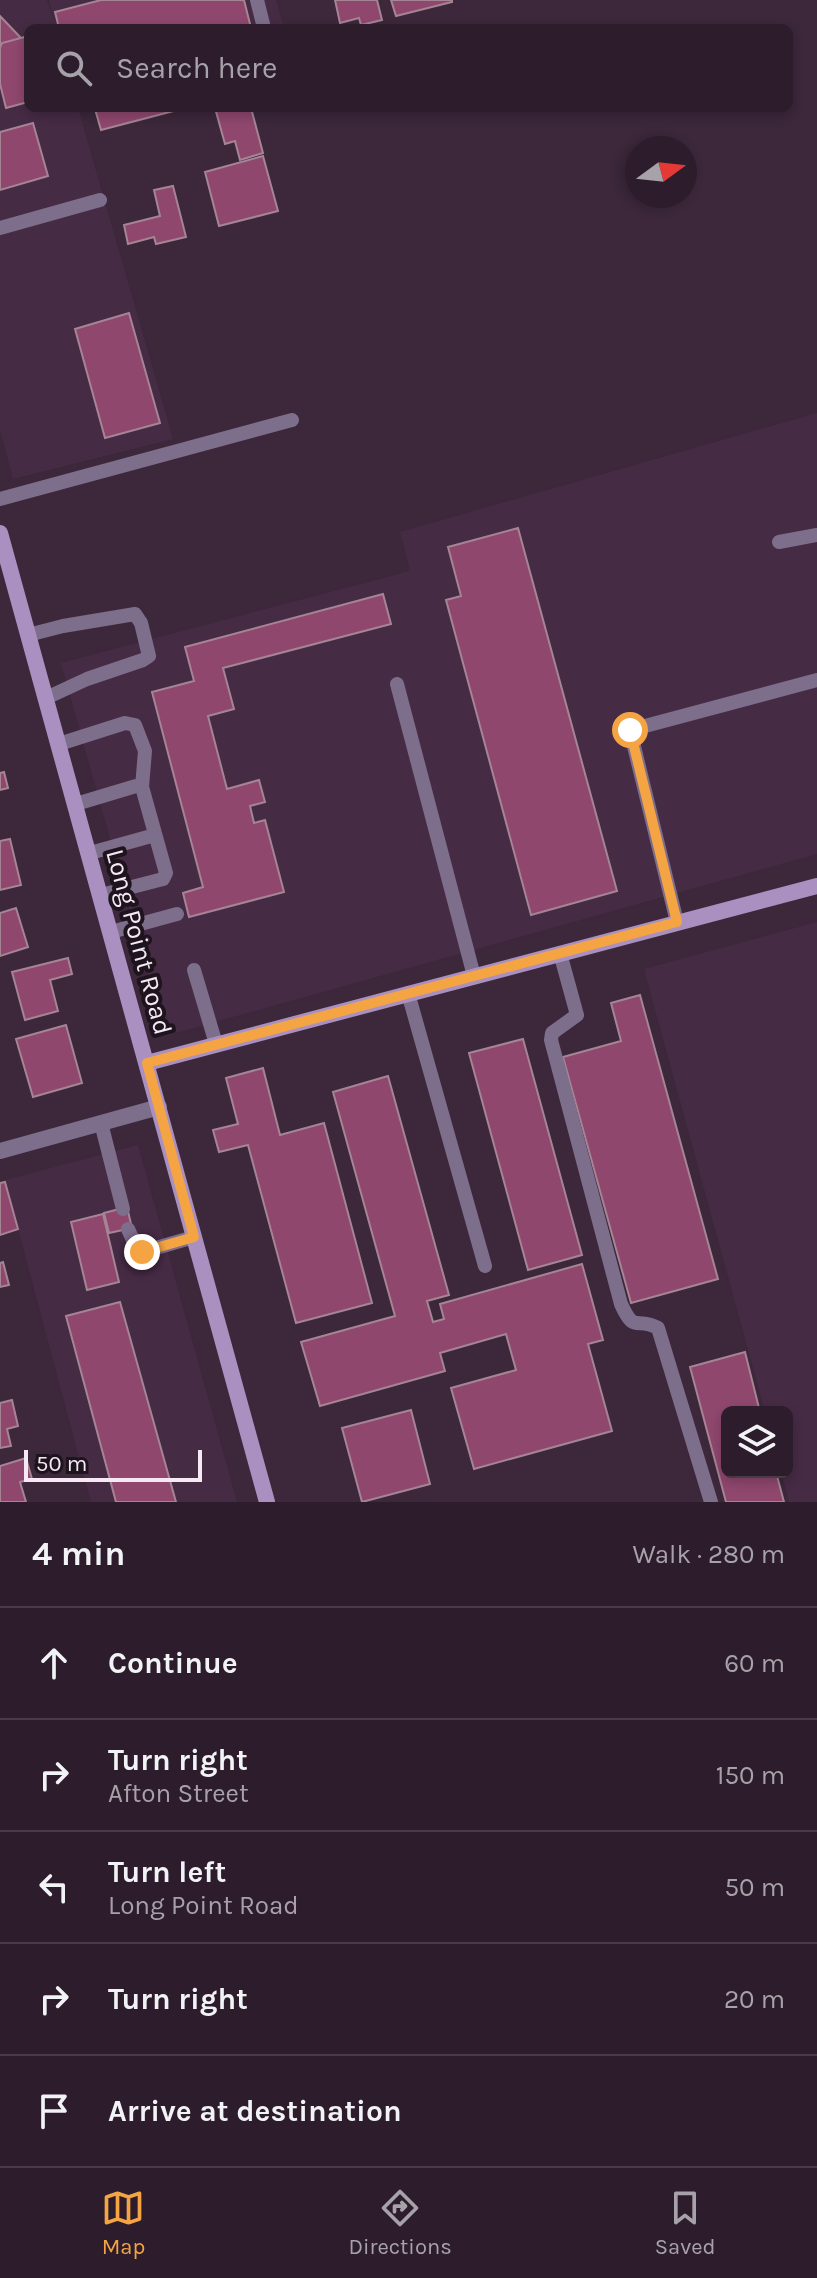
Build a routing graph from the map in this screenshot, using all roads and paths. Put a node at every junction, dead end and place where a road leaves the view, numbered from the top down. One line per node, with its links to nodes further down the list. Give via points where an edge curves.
1 (257, 0): 2 (lane)
2 (263, 24)
3 (100, 200): 4 (lane)
4 (0, 228)
5 (292, 420): 6 (lane)
6 (0, 499)
7 (0, 533): 10 (main road, Long Point Road)
8 (817, 535): 9 (lane)
9 (779, 542)
10 (28, 635): 13 (main road, Long Point Road); 13 (lane, via 135,614 141,623 149,656)
11 (817, 680): 22 (lane, via 630,730)
12 (397, 684): 26 (lane)
13 (46, 698): 14 (main road, Long Point Road)
14 (59, 744): 15 (lane, via 125,723 135,725 145,751); 16 (main road, Long Point Road)
15 (142, 787): 16 (lane); 17 (lane)
16 (76, 804): 18 (main road, Long Point Road)
17 (155, 835): 18 (lane); 20 (lane, via 166,873 163,879)
18 (90, 853): 20 (main road, Long Point Road)
19 (817, 886): 22 (main road)
20 (101, 895): 23 (main road, Long Point Road)
21 (177, 914): 23 (lane)
22 (677, 922): 24 (main road)
23 (111, 932): 29 (main road, Long Point Road)
24 (560, 953): 26 (main road); 38 (lane, via 577,1015 552,1033 551,1040 621,1304 635,1325 658,1328)
25 (194, 970): 28 (lane)
26 (474, 976): 27 (main road)
27 (408, 993): 28 (main road); 36 (lane)
28 (216, 1044): 29 (main road)
29 (147, 1063): 30 (main road, Long Point Road)
30 (159, 1107): 31 (street); 35 (main road, Long Point Road)
31 (101, 1123): 32 (street); 33 (lane)
32 (0, 1151)
33 (123, 1209)
34 (128, 1229): 35 (lane, via 142,1252)
35 (194, 1237): 37 (main road, Long Point Road)
36 (485, 1266)
37 (267, 1502)
38 (711, 1502)

